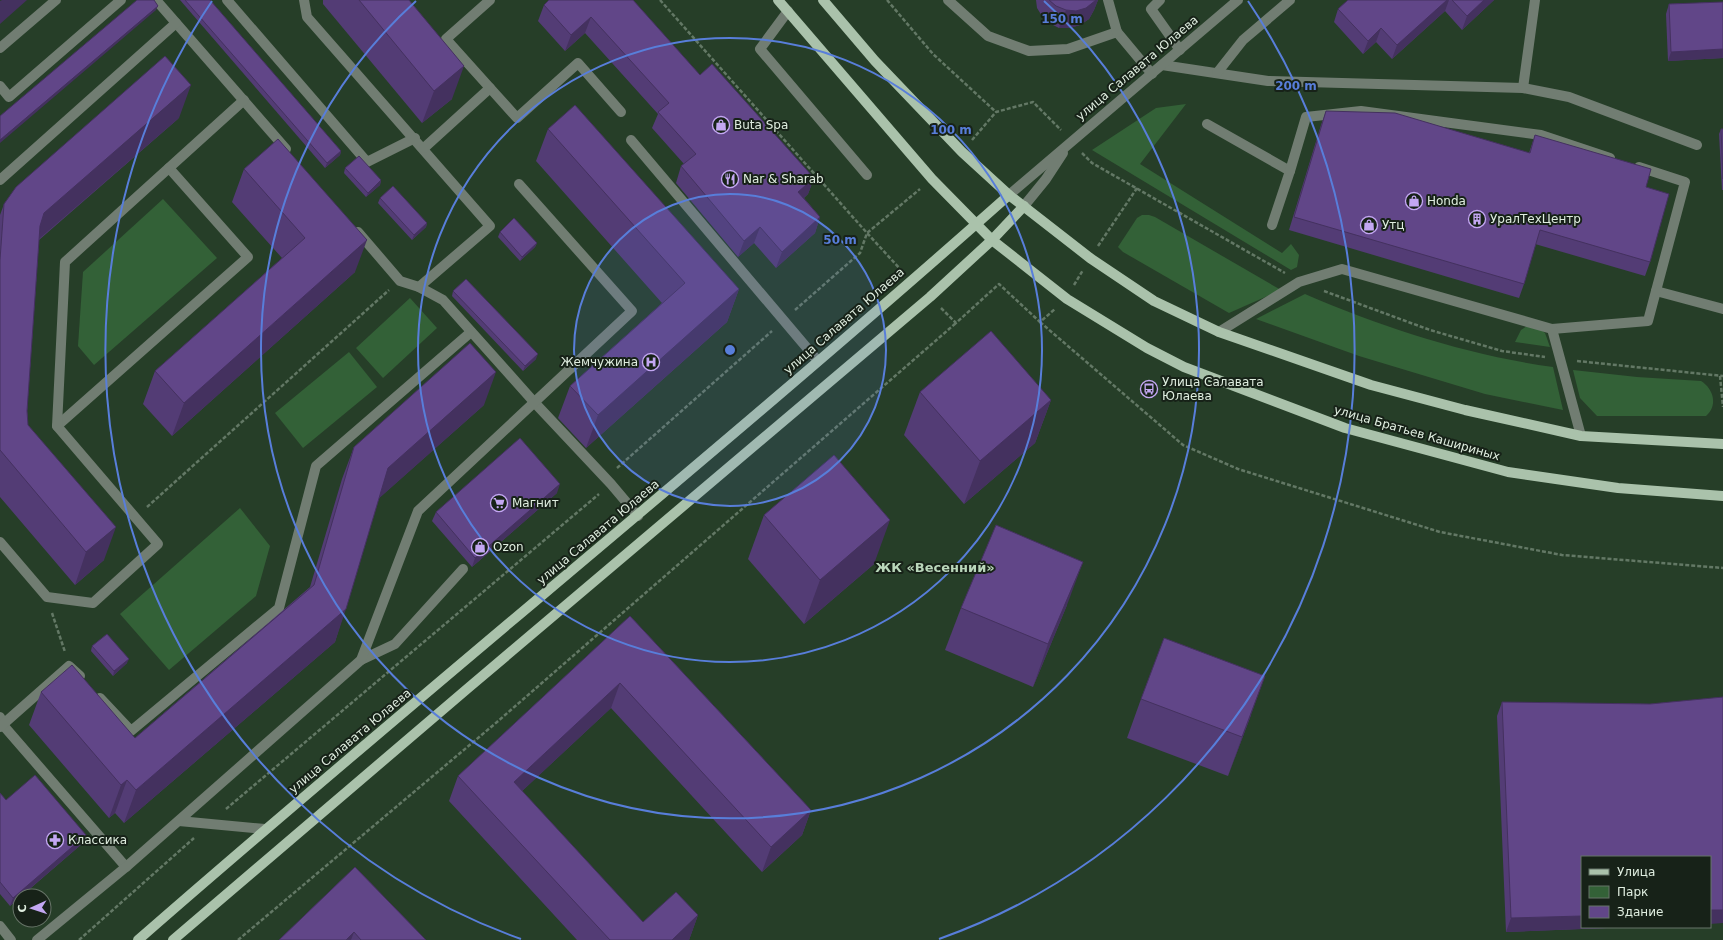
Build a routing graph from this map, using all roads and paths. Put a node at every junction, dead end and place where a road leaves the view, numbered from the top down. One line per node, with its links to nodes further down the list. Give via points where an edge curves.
1 (56, 0): 19 (street)
2 (121, 0): 24 (street, via 9,97)
3 (156, 0): 17 (street)
4 (227, 0): 32 (street, via 367,162)
5 (304, 0): 32 (street, via 307,17)
6 (490, 0): 25 (street, via 446,39)
7 (778, 0): 16 (main road, улица Братьев Кашириных)
8 (823, 0): 46 (main road, via 884,71 962,152)
9 (887, 0): 30 (path, via 933,54)
10 (948, 0): 18 (street, via 988,36 1029,51 1068,49)
11 (1108, 0): 18 (street)
12 (1160, 0): 20 (street, via 1151,9)
13 (1238, 0): 20 (street, улица Салавата Юлаева)
14 (1290, 0): 22 (street, via 1243,40)
15 (1535, 0): 26 (street)
16 (788, 11): 42 (street, via 760,49); 48 (main road, улица Братьев Кашириных, via 932,179)
17 (176, 23): 27 (street); 43 (street)
18 (1117, 32): 23 (street)
19 (0, 48)
20 (1180, 50): 21 (street, улица Салавата Юлаева)
21 (1162, 65): 22 (street); 23 (street, улица Салавата Юлаева)
22 (1217, 73): 26 (street, via 1268,81)
23 (1152, 74): 34 (street, улица Салавата Юлаева)
24 (0, 86)
25 (490, 88): 29 (street, via 517,118 578,63); 36 (street)
26 (1523, 88): 35 (street, via 1569,97)
27 (244, 100): 37 (street); 40 (street)
28 (1033, 102): 34 (path)
29 (621, 112)
30 (996, 112)
31 (1207, 124): 41 (street)
32 (415, 138): 36 (street)
33 (631, 140): 60 (street)
34 (1071, 141): 46 (street, улица Салавата Юлаева); 47 (street, улица Салавата Юлаева, via 1046,179)
35 (1697, 145)
36 (424, 148): 55 (street, via 490,226)
37 (291, 154)
38 (1617, 160): 41 (street, via 1541,136 1361,111 1306,117)
39 (1632, 165): 56 (street, via 1685,182)
40 (169, 168): 70 (street, via 65,262); 70 (street, via 248,257)
41 (1290, 171): 49 (street)
42 (867, 175)
43 (0, 180)
44 (520, 184): 68 (street, via 632,311)
45 (1137, 188): 52 (path)
46 (1009, 195): 47 (main road); 48 (main road, улица Салавата Юлаева)
47 (1024, 206): 51 (main road, улица Салавата Юлаева); 52 (main road)
48 (977, 224): 51 (main road, улица Братьев Кашириных); 53 (main road, улица Салавата Юлаева)
49 (1272, 225)
50 (353, 227): 54 (street)
51 (992, 240): 57 (main road, улица Салавата Юлаева); 58 (main road, улица Братьев Кашириных)
52 (1090, 258): 58 (path); 65 (main road, via 1154,301)
53 (911, 280): 60 (path, via 867,233 860,253); 66 (main road, улица Салавата Юлаева)
54 (400, 281): 55 (street); 76 (path)
55 (419, 287): 64 (street, via 443,300)
56 (1656, 291): 59 (street); 63 (street, via 1648,321)
57 (930, 297): 62 (path); 91 (main road, улица Салавата Юлаева, via 466,689)
58 (1067, 299): 61 (path); 74 (main road, улица Братьев Кашириных, via 1147,348 1184,367 1345,428 1508,472 1618,488)
59 (1723, 309)
60 (784, 320): 66 (street); 73 (path, via 614,470)
61 (1040, 322): 62 (path, via 999,284); 78 (path, via 1183,445 1238,468 1440,532 1562,555)
62 (956, 323): 96 (path, via 503,716)
63 (1552, 329): 65 (street, via 1342,269 1299,282); 71 (street)
64 (471, 332): 68 (street); 84 (street, via 316,466 279,608 131,731)
65 (1219, 332): 71 (main road, via 1371,385 1465,410)
66 (818, 361): 75 (main road, улица Салавата Юлаева)
67 (1720, 376): 69 (path)
68 (534, 402): 73 (street); 81 (street, via 418,511)
69 (1723, 407)
70 (57, 426): 76 (street)
71 (1581, 436): 72 (main road)
72 (1723, 444)
73 (611, 484): 75 (street); 87 (path)
74 (1723, 496)
75 (638, 516): 88 (main road, улица Салавата Юлаева)
76 (135, 517): 80 (street, via 158,544 147,555 93,603)
77 (0, 542): 80 (street)
78 (1723, 568)
79 (463, 569): 81 (street, via 395,644)
80 (47, 597): 82 (path)
81 (361, 660): 86 (street)
82 (69, 666): 83 (street); 85 (street)
83 (85, 682)
84 (95, 693)
85 (1, 723): 89 (street)
86 (179, 821): 87 (street); 89 (street)
87 (209, 824): 88 (street); 94 (path)
88 (265, 830): 95 (main road, улица Салавата Юлаева)
89 (126, 867): 93 (street)
90 (0, 926): 92 (street)
91 (176, 939)
92 (11, 940)
93 (37, 940)
94 (79, 940)
95 (138, 940)
96 (238, 940)

